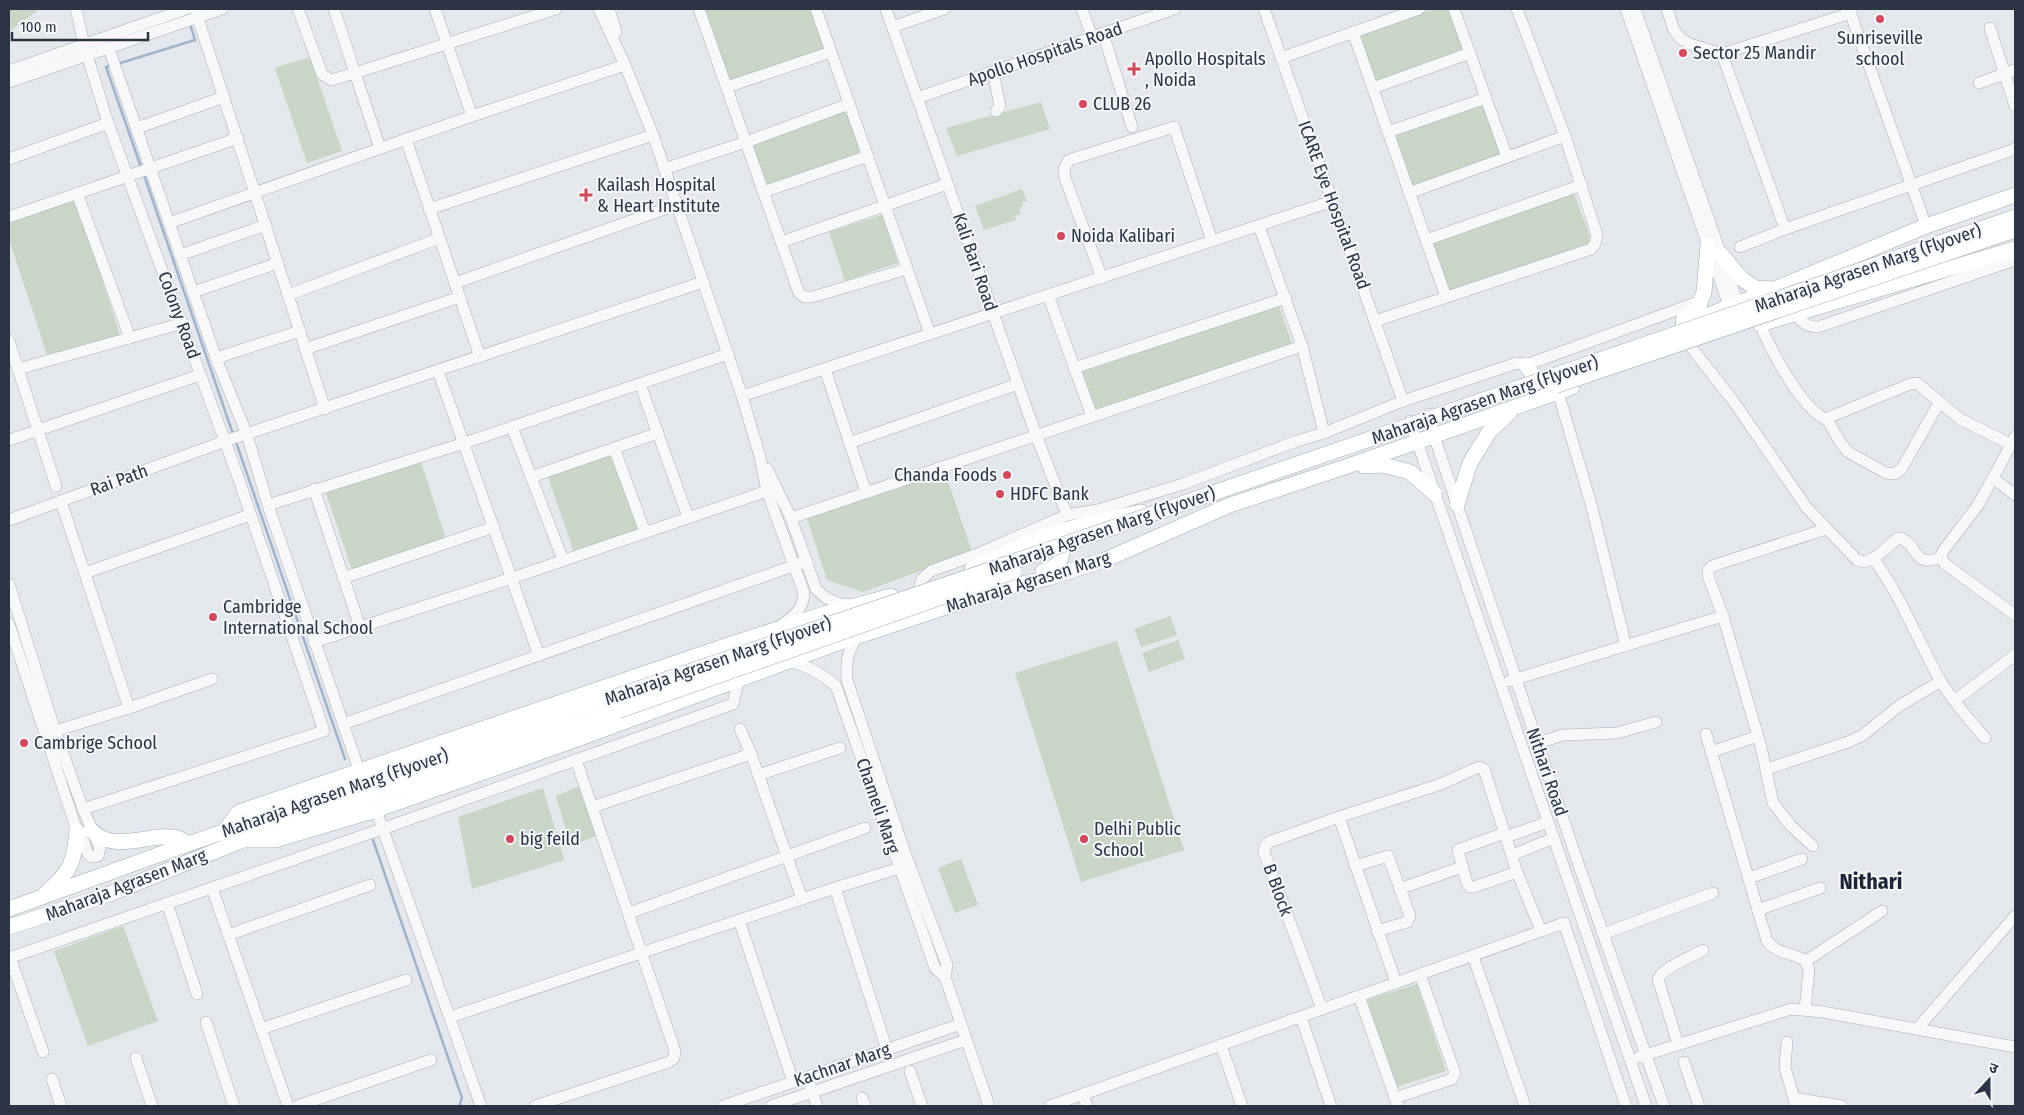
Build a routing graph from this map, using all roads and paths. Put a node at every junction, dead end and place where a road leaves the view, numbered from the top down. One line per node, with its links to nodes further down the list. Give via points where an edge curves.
1 (76, 9): 30 (street, Colony Road)
2 (186, 9): 30 (street)
3 (222, 9): 24 (street)
4 (298, 9): 40 (street, via 322,74 332,80)
5 (334, 9): 40 (street)
6 (435, 9): 29 (street)
7 (556, 9): 29 (street)
8 (599, 9): 36 (street)
9 (609, 9): 36 (street)
10 (699, 9): 43 (street)
11 (816, 9): 31 (street)
12 (886, 9): 25 (street, Kali Bari Road)
13 (944, 9): 25 (street)
14 (1082, 9): 28 (street)
15 (1174, 9): 28 (street, Apollo Hospitals Road)
16 (1264, 9): 35 (street, ICARE Eye Hospital Road)
17 (1419, 9): 27 (street)
18 (1454, 9): 33 (street)
19 (1517, 9): 57 (street)
20 (1626, 9): 95 (street)
21 (1635, 9): 99 (street)
22 (1667, 9): 34 (street, via 1674,30 1681,38)
23 (1850, 11): 34 (street); 71 (street)
24 (196, 13): 32 (street); 45 (street)
25 (892, 27): 46 (street, Kali Bari Road)
26 (1990, 28): 39 (street)
27 (1353, 32): 35 (street); 44 (street)
28 (1098, 35): 38 (street, Apollo Hospitals Road); 53 (street)
29 (446, 43): 40 (street); 51 (street)
30 (86, 50): 32 (street); 37 (street); 41 (street); 52 (street, Colony Road)
31 (831, 52): 43 (street); 48 (street)
32 (111, 53): 54 (street)
33 (1470, 53): 44 (street); 47 (street)
34 (1722, 54): 88 (street)
35 (1281, 58): 77 (street, ICARE Eye Hospital Road)
36 (625, 65): 51 (street); 56 (street)
37 (9, 71)
38 (993, 72): 46 (street, Apollo Hospitals Road); 50 (street, via 1000,97)
39 (2010, 72): 42 (street); 49 (street)
40 (355, 73): 61 (street)
41 (9, 82)
42 (1978, 83)
43 (726, 87): 60 (street)
44 (1372, 88): 55 (street)
45 (224, 97): 54 (street); 58 (street)
46 (917, 98): 69 (street, Kali Bari Road)
47 (1486, 98): 55 (street); 64 (street)
48 (849, 104): 60 (street); 63 (street)
49 (2015, 106)
50 (996, 111)
51 (472, 116): 59 (street)
52 (108, 123): 65 (street); 68 (street, Colony Road)
53 (1132, 127)
54 (137, 128): 66 (street)
55 (1388, 132): 75 (street)
56 (652, 135): 67 (street); 81 (street)
57 (1565, 136): 64 (street); 70 (street)
58 (238, 138): 66 (street); 73 (street)
59 (406, 139): 61 (street); 81 (street)
60 (746, 142): 67 (street); 74 (street)
61 (380, 148): 73 (street)
62 (2015, 149): 71 (street)
63 (868, 156): 74 (street); 79 (street)
64 (1507, 157): 75 (street)
65 (9, 159)
66 (149, 168): 68 (street); 84 (street)
67 (664, 169): 78 (street)
68 (128, 175): 72 (street); 120 (street, Colony Road)
69 (947, 184): 79 (street); 118 (street, Kali Bari Road)
70 (1582, 185): 91 (street); 113 (street, via 1597,235 1590,249)
71 (1912, 185): 87 (street); 88 (street)
72 (77, 192): 82 (street); 125 (street)
73 (255, 192): 84 (street); 85 (street)
74 (764, 192): 93 (street)
75 (1409, 193): 91 (street)
76 (2015, 196): 87 (main road, Maharaja Agrasen Marg)
77 (1332, 201): 86 (street); 119 (street, ICARE Eye Hospital Road)
78 (676, 205): 106 (street); 107 (street)
79 (885, 206): 93 (street); 102 (street)
80 (2015, 206): 104 (main road, bridge, via 1894,247)
81 (430, 209): 90 (street)
82 (9, 217)
83 (2015, 217): 104 (main road, Maharaja Agrasen Marg (Flyover), bridge)
84 (169, 223): 98 (street)
85 (266, 225): 98 (street); 101 (street)
86 (1259, 226): 92 (street); 114 (street)
87 (1926, 226): 108 (main road, Maharaja Agrasen Marg)
88 (1785, 229): 96 (street)
89 (2015, 230): 103 (main road, Maharaja Agrasen Marg (Flyover), bridge)
90 (440, 238): 107 (street); 110 (street)
91 (1426, 240): 113 (street)
92 (1212, 241): 105 (street); 105 (street, via 1174,128 1069,160 1064,168 1065,178)
93 (781, 242): 102 (street, via 799,293 805,297)
94 (2015, 244): 103 (main road, via 1949,265)
95 (1708, 245): 115 (main road); 116 (street)
96 (1740, 247)
97 (2015, 249): 117 (main road, Maharaja Agrasen Marg)
98 (180, 254): 109 (street)
99 (1720, 254): 108 (main road, via 1741,278 1755,288); 116 (street)
100 (2015, 260): 117 (street, via 1818,327 1804,324)
101 (278, 263): 109 (street); 110 (street)
102 (907, 269): 124 (street)
103 (1899, 271): 239 (main road, Maharaja Agrasen Marg (Flyover), bridge)
104 (1852, 273): 239 (main road, Maharaja Agrasen Marg (Flyover), bridge)
105 (1102, 278): 111 (street)
106 (703, 282): 130 (street); 131 (street, Rai Path)
107 (455, 283): 112 (street)
108 (1775, 289): 116 (main road, Maharaja Agrasen Marg)
109 (193, 292): 132 (street)
110 (288, 295): 123 (street)
111 (1048, 295): 118 (street); 134 (street)
112 (460, 297): 129 (street); 131 (street)
113 (1446, 297): 119 (street)
114 (1286, 298): 127 (street); 134 (street)
115 (1701, 301): 122 (main road, via 1698,308); 133 (street)
116 (1733, 304): 122 (main road, Maharaja Agrasen Marg)
117 (1794, 313): 121 (main road, Maharaja Agrasen Marg)
118 (993, 314): 124 (street); 141 (street, Kali Bari Road)
119 (1375, 321): 144 (street, ICARE Eye Hospital Road)
120 (183, 323): 125 (street); 138 (street, Colony Road)
121 (1760, 324): 128 (main road, Maharaja Agrasen Marg); 150 (street, via 1776,358 1794,384 1810,406)
122 (1673, 329): 139 (main road, Maharaja Agrasen Marg)
123 (300, 330): 129 (street); 132 (street)
124 (930, 334): 136 (street)
125 (130, 338): 135 (street)
126 (9, 341): 135 (street)
127 (1302, 346): 149 (street); 155 (street)
128 (1691, 347): 142 (main road, Maharaja Agrasen Marg); 186 (street, via 1734,402 1807,508)
129 (306, 349): 147 (street)
130 (728, 354): 140 (street); 143 (street)
131 (480, 357): 137 (street, Rai Path)
132 (216, 358): 156 (street)
133 (1526, 365): 139 (main road); 144 (street, via 1517,363)
134 (1074, 368): 149 (street)
135 (18, 369): 153 (street)
136 (824, 369): 143 (street); 164 (street)
137 (438, 371): 147 (street, Rai Path); 163 (street)
138 (200, 375): 153 (street, Colony Road); 160 (street)
139 (1535, 378): 148 (main road, Maharaja Agrasen Marg)
140 (640, 384): 152 (street); 154 (street)
141 (1018, 384): 157 (street, Kali Bari Road); 164 (street)
142 (1558, 392): 146 (main road, Maharaja Agrasen Marg); 210 (street, via 1591,504)
143 (742, 396): 166 (street)
144 (1403, 401): 155 (street)
145 (1939, 403): 150 (street, via 1917,383 1910,384); 150 (street, via 1902,468 1895,474 1886,474 1848,452); 161 (street, via 1960,419)
146 (1514, 408): 158 (main road, Maharaja Agrasen Marg); 177 (main road, via 1488,432 1474,455)
147 (325, 409): 156 (street, Rai Path)
148 (1429, 414): 151 (main road, Maharaja Agrasen Marg); 158 (street, Nithari Road)
149 (1092, 416): 157 (street)
150 (1827, 419)
151 (1410, 421): 162 (street); 179 (main road, Maharaja Agrasen Marg, via 1168,506)
152 (512, 427): 163 (street); 168 (street)
153 (38, 430): 159 (street, Colony Road); 170 (street)
154 (658, 433): 165 (street); 182 (street)
155 (1324, 433): 181 (street, via 1183,484 1098,510)
156 (246, 435): 160 (street, Rai Path); 178 (street)
157 (1036, 435): 173 (street); 181 (street, Kali Bari Road)
158 (1434, 436): 162 (main road, Maharaja Agrasen Marg); 177 (street, Nithari Road)
159 (9, 440)
160 (229, 440): 176 (street, Rai Path); 180 (street)
161 (2013, 441): 169 (street)
162 (1418, 442): 167 (main road, Maharaja Agrasen Marg); 174 (street)
163 (464, 443): 171 (street); 185 (street)
164 (849, 443): 173 (street)
165 (614, 448): 168 (street); 187 (street)
166 (760, 457): 172 (street); 183 (street)
167 (1348, 466): 174 (main road, via 1383,465 1410,472); 188 (main road, Maharaja Agrasen Marg, via 1230,505)
168 (531, 476): 192 (street)
169 (1993, 478): 175 (street); 190 (street)
170 (56, 486)
171 (314, 489): 178 (street); 196 (street)
172 (767, 491): 182 (street); 194 (street)
173 (866, 492): 183 (street)
174 (1435, 494): 218 (street)
175 (2015, 495)
176 (61, 501): 184 (street, Rai Path); 195 (street)
177 (1457, 504): 216 (street, Nithari Road)
178 (268, 505): 208 (street)
179 (1148, 510): 188 (main road, via 1161,517 1164,525); 189 (main road, Maharaja Agrasen Marg, via 1060,530)
180 (250, 515): 195 (street); 237 (street, via 324,731)
181 (1067, 515): 199 (street, via 931,571 922,579)
182 (688, 517): 187 (street)
183 (791, 518): 193 (street)
184 (9, 520)
185 (494, 528): 196 (street); 197 (street)
186 (1826, 529): 191 (street, via 1857,560 1865,562); 203 (street, via 1712,566 1708,576)
187 (645, 532): 192 (street)
188 (1159, 536): 200 (main road, Maharaja Agrasen Marg, via 1108,559)
189 (1002, 555): 199 (main road, Maharaja Agrasen Marg); 200 (main road, via 1014,557 1051,543 1056,543 1062,551 1058,565)
190 (1942, 557): 191 (street, via 1925,561 1908,543 1898,538); 202 (street, via 1945,564)
191 (1873, 558): 217 (street, via 1897,594)
192 (563, 560): 197 (street)
193 (807, 561): 194 (street); 201 (street, via 816,589 826,598)
194 (795, 564): 206 (street, via 804,593 803,603 796,615); 212 (street)
195 (85, 573): 220 (street)
196 (343, 578): 205 (street)
197 (512, 578): 205 (street); 212 (street)
198 (9, 584): 224 (street)
199 (919, 589): 201 (main road, Maharaja Agrasen Marg)
200 (997, 590): 207 (main road, Maharaja Agrasen Marg)
201 (856, 606): 206 (main road, Maharaja Agrasen Marg)
202 (2015, 615)
203 (1722, 616): 210 (street); 226 (street)
204 (9, 624): 244 (street)
205 (360, 627): 208 (street)
206 (772, 631): 209 (main road, Maharaja Agrasen Marg)
207 (858, 636): 213 (main road, Maharaja Agrasen Marg); 257 (street, Chameli Marg, via 846,660 847,680)
208 (314, 642): 222 (street)
209 (728, 645): 215 (street); 234 (main road, Maharaja Agrasen Marg)
210 (1626, 646): 216 (street)
211 (2015, 655): 219 (street)
212 (539, 656): 222 (street)
213 (786, 661): 215 (main road, Maharaja Agrasen Marg); 257 (street, Chameli Marg, via 824,675 836,686)
214 (212, 678): 220 (street)
215 (740, 678): 232 (street, via 733,704); 238 (main road, Maharaja Agrasen Marg)
216 (1516, 679): 218 (street); 228 (street, Nithari Road)
217 (1941, 681): 219 (street); 233 (street, via 1862,735)
218 (1501, 683): 241 (street)
219 (1954, 701): 227 (street)
220 (130, 708): 224 (street)
221 (1656, 722): 228 (street, via 1617,733 1563,735)
222 (343, 724): 234 (street)
223 (740, 728): 231 (street)
224 (55, 731): 237 (street)
225 (1706, 734): 230 (street)
226 (1758, 736): 230 (street); 233 (street)
227 (1985, 738)
228 (1538, 744): 254 (street, Nithari Road)
229 (840, 748): 235 (street)
230 (1711, 752): 260 (street)
231 (751, 754): 235 (street); 236 (street)
232 (576, 760): 236 (street); 243 (street)
233 (1768, 769): 250 (street, via 1773,803)
234 (359, 770): 245 (main road, Maharaja Agrasen Marg, via 239,812)
235 (758, 775): 252 (street)
236 (592, 808): 274 (street)
237 (83, 809): 244 (street)
238 (376, 810): 243 (street); 248 (main road, Maharaja Agrasen Marg, via 275,840)
239 (296, 814): 245 (main road, Maharaja Agrasen Marg (Flyover)); 248 (main road, Maharaja Agrasen Marg (Flyover))
240 (1339, 817): 246 (street, B Block, via 1434,787 1479,767 1484,769); 256 (street); 292 (street, B Block, via 1264,846)
241 (1548, 822): 246 (street); 247 (street)
242 (865, 828): 252 (street)
243 (382, 829): 262 (street); 295 (street)
244 (84, 831): 249 (main road, via 116,841 170,837); 268 (main road, via 69,868)
245 (223, 833): 249 (main road, Maharaja Agrasen Marg (Flyover))
246 (1505, 835): 251 (street, B Block); 258 (street, via 1458,850)
247 (1554, 838): 251 (street); 255 (street)
248 (243, 840): 277 (main road, Maharaja Agrasen Marg, via 107,895)
249 (188, 844): 268 (main road, Maharaja Agrasen Marg)
250 (1813, 846)
251 (1512, 855): 259 (street, B Block)
252 (787, 856): 267 (street); 274 (street)
253 (1802, 859): 260 (street)
254 (1577, 860): 255 (street); 281 (street, Nithari Road)
255 (1563, 865): 310 (street)
256 (1355, 866): 265 (street, via 1388,856); 278 (street)
257 (905, 867): 263 (street); 297 (street, Chameli Marg, via 947,964 945,978)
258 (1462, 867): 259 (street, via 1467,883 1474,887); 265 (street)
259 (1517, 872): 279 (street, B Block)
260 (1749, 878): 272 (street)
261 (370, 885): 280 (street)
262 (212, 888): 269 (street); 280 (street)
263 (835, 888): 267 (street); 305 (street)
264 (1820, 888): 272 (street)
265 (1399, 889): 278 (street, via 1409,920)
266 (1713, 893): 281 (street)
267 (802, 899): 276 (street)
268 (37, 900): 270 (main road); 271 (main road)
269 (167, 903): 285 (street); 290 (street)
270 (9, 904)
271 (9, 910)
272 (1758, 910): 286 (street, via 1772,948)
273 (1882, 911): 286 (street)
274 (629, 913): 283 (street)
275 (2015, 918): 299 (street)
276 (739, 920): 283 (street); 315 (street)
277 (9, 928)
278 (1377, 931): 289 (street)
279 (1541, 931): 284 (street); 337 (street, via 1564,923)
280 (228, 934): 298 (street)
281 (1603, 934): 307 (street, Nithari Road)
282 (1703, 950): 302 (street, via 1667,969 1658,979)
283 (642, 953): 295 (street); 326 (street, via 675,1051 674,1058)
284 (1473, 956): 287 (street); 336 (street)
285 (9, 957): 306 (street)
286 (1806, 961): 293 (street, via 1809,970)
287 (1420, 974): 289 (street); 318 (street, via 1455,1076)
288 (406, 980): 298 (street)
289 (1396, 983): 291 (street)
290 (197, 994)
291 (1359, 996): 292 (street); 318 (street)
292 (1322, 1009): 294 (street)
293 (1805, 1009): 299 (street); 302 (street, via 1772,1014)
294 (1301, 1016): 303 (street); 335 (street)
295 (450, 1017): 325 (street)
296 (206, 1022): 322 (street)
297 (961, 1024): 300 (street, Chameli Marg); 305 (street, Kachnar Marg)
298 (261, 1029): 323 (street)
299 (1917, 1029): 304 (street)
300 (966, 1040): 316 (street, Kachnar Marg); 331 (street, Chameli Marg)
301 (1787, 1042): 319 (street, via 1785,1067)
302 (1678, 1044): 307 (street)
303 (1221, 1045): 317 (street); 334 (street)
304 (2015, 1047)
305 (887, 1050): 313 (street, Kachnar Marg)
306 (43, 1052)
307 (1646, 1055): 310 (street); 339 (street, Nithari Road)
308 (136, 1058): 321 (street)
309 (431, 1060): 324 (street)
310 (1630, 1060): 338 (street)
311 (1684, 1062): 340 (street)
312 (910, 1071): 330 (street)
313 (808, 1077): 315 (street, Kachnar Marg); 316 (street)
314 (52, 1079): 320 (street)
315 (793, 1082): 327 (street, Kachnar Marg)
316 (812, 1092): 328 (street, Kachnar Marg); 329 (street)
317 (1083, 1094): 332 (street); 333 (street)
318 (1397, 1102)
319 (1795, 1102): 341 (street)
320 (61, 1106)
321 (152, 1106)
322 (234, 1106)
323 (288, 1106)
324 (297, 1106)
325 (481, 1106)
326 (535, 1106)
327 (723, 1106)
328 (771, 1106)
329 (817, 1106)
330 (922, 1106)
331 (989, 1106)
332 (1050, 1106)
333 (1087, 1106)
334 (1242, 1106)
335 (1331, 1106)
336 (1525, 1106)
337 (1626, 1106)
338 (1646, 1106)
339 (1664, 1106)
340 (1699, 1106)
341 (1842, 1106)

